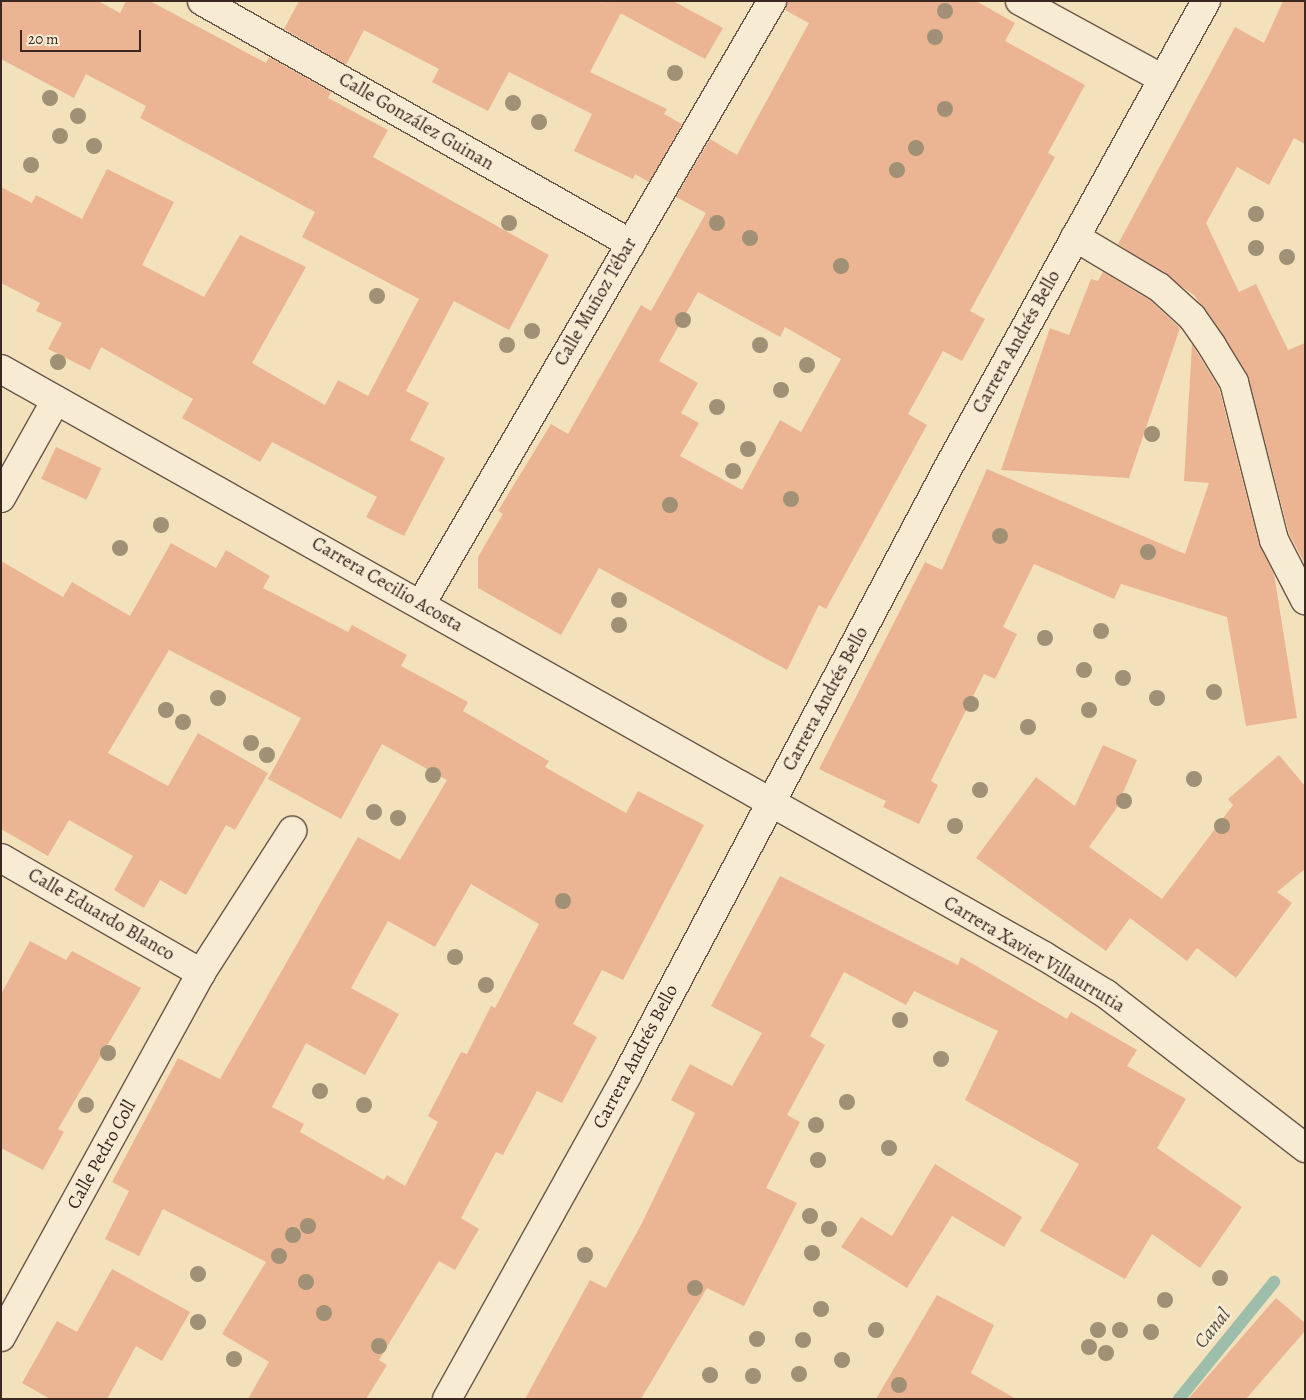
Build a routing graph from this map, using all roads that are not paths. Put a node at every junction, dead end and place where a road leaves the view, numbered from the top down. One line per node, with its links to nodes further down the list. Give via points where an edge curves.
1 (202, 1): 7 (street, Calle González Guinan)
2 (772, 1): 7 (street, Calle Muñoz Tébar)
3 (1020, 1): 5 (street)
4 (1206, 1): 5 (street, Carrera Andrés Bello)
5 (1163, 79): 6 (street, Carrera Andrés Bello)
6 (1075, 237): 11 (street, via 1159,287 1192,317 1212,346 1234,382 1274,540); 13 (street, Carrera Andrés Bello)
7 (631, 244): 12 (street, Calle Muñoz Tébar)
8 (1, 369): 9 (street, Carrera Cecilio Acosta)
9 (56, 400): 10 (street); 12 (street, Carrera Cecilio Acosta)
10 (1, 498)
11 (1305, 600)
12 (421, 604): 13 (street, Carrera Cecilio Acosta)
13 (771, 804): 17 (street, Carrera Xavier Villaurrutia, via 1106,994); 19 (street, Carrera Andrés Bello)
14 (292, 831): 16 (street, Calle Pedro Coll)
15 (1, 858): 16 (street, Calle Eduardo Blanco)
16 (201, 973): 18 (street, Calle Pedro Coll)
17 (1305, 1148)
18 (1, 1337)
19 (447, 1399)

